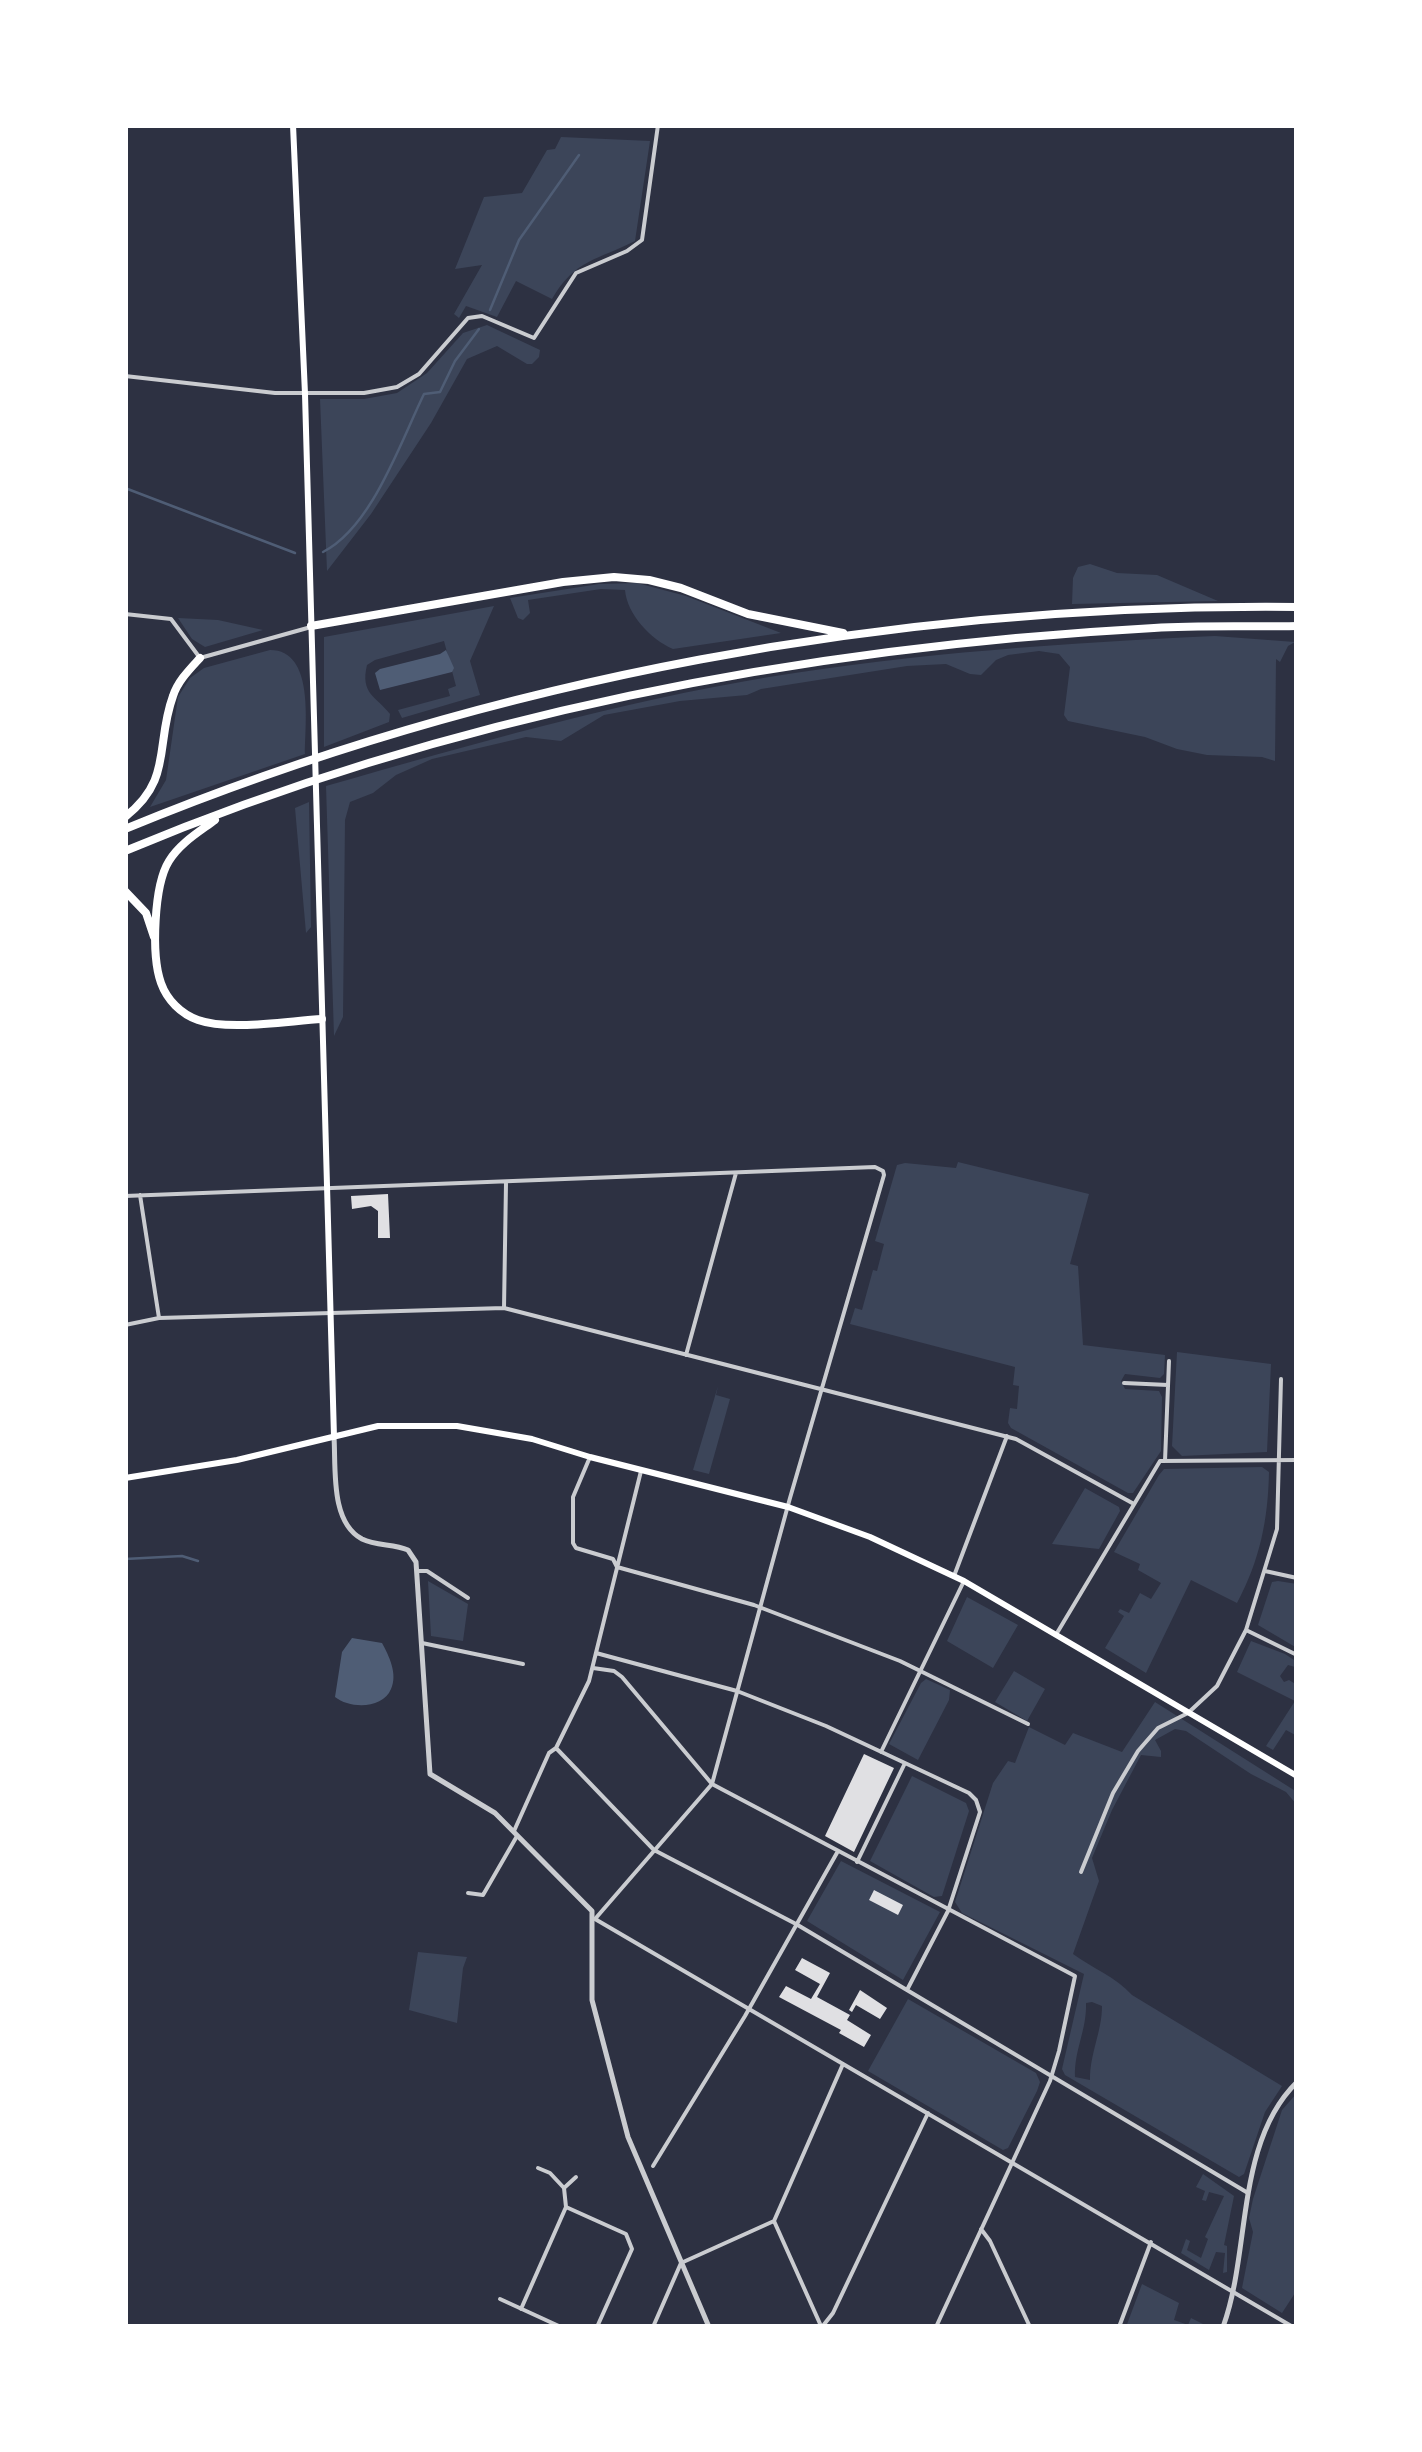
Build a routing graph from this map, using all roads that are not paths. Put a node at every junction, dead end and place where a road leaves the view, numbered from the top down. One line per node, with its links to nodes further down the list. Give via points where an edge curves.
1 (293, 125): 4 (main road)
2 (658, 125): 4 (street, via 642,240 576,273 534,338 476,316 458,327 420,374 397,386)
3 (126, 376): 4 (street)
4 (305, 394): 7 (main road)
5 (1297, 607): 9 (highway, via 1058,614)
6 (125, 614): 10 (street, via 171,618)
7 (312, 626): 9 (highway, via 614,577 650,580 748,614); 10 (street); 17 (main road)
8 (1297, 626): 11 (highway, via 1156,627 793,664 503,726)
9 (853, 635): 13 (highway, via 648,671 499,706 295,766)
10 (200, 658): 12 (highway, via 173,696 151,791)
11 (226, 812): 14 (highway); 16 (highway, via 182,844 167,864 158,890)
12 (125, 817)
13 (125, 828)
14 (125, 850)
15 (125, 891): 16 (highway, via 146,912)
16 (157, 951): 17 (highway, via 167,996 194,1019)
17 (322, 1019): 20 (main road)
18 (736, 1173): 19 (street); 27 (street); 32 (street, via 883,1171)
19 (506, 1182): 20 (street); 23 (street)
20 (328, 1187): 21 (street); 24 (main road)
21 (140, 1195): 22 (street); 25 (street)
22 (125, 1196)
23 (504, 1308): 24 (street); 27 (street)
24 (332, 1312): 25 (street); 34 (main road)
25 (159, 1318): 26 (street)
26 (125, 1325)
27 (686, 1355): 32 (street)
28 (1169, 1361): 31 (street)
29 (1281, 1379): 36 (street)
30 (1124, 1383): 31 (street)
31 (1168, 1384): 38 (street)
32 (822, 1390): 33 (street); 42 (street)
33 (1007, 1436): 41 (street); 46 (street)
34 (334, 1437): 35 (main road, via 378,1426 456,1426 532,1439); 40 (main road); 44 (street, via 339,1502 349,1528 367,1541 408,1550)
35 (590, 1458): 39 (main road); 43 (street, via 573,1497 573,1543)
36 (1280, 1460): 37 (street); 38 (street); 45 (street, via 1280,1513)
37 (1297, 1460)
38 (1163, 1461): 41 (street)
39 (642, 1470): 42 (main road); 43 (street)
40 (125, 1478)
41 (1134, 1504): 52 (street)
42 (788, 1507): 46 (main road); 50 (street)
43 (617, 1566): 50 (street); 54 (street)
44 (418, 1571): 49 (street); 53 (street)
45 (1265, 1571): 47 (street); 51 (street)
46 (954, 1576): 48 (main road)
47 (1297, 1578)
48 (964, 1580): 52 (main road); 58 (street)
49 (468, 1598)
50 (759, 1608): 58 (street); 59 (street)
51 (1246, 1630): 55 (street); 60 (street, via 1217,1686)
52 (1057, 1633): 60 (main road)
53 (422, 1644): 56 (street); 67 (street, via 430,1774 489,1809)
54 (596, 1652): 57 (street); 59 (street)
55 (1297, 1655)
56 (523, 1664)
57 (593, 1668): 62 (street); 66 (street, via 622,1677)
58 (922, 1669): 61 (street); 63 (street)
59 (737, 1691): 63 (street); 66 (street)
60 (1188, 1713): 65 (main road); 71 (street, via 1158,1728 1138,1750 1112,1792)
61 (1028, 1724)
62 (556, 1748): 67 (street); 68 (street)
63 (881, 1752): 64 (street)
64 (905, 1763): 70 (street); 73 (street, via 969,1793 980,1812)
65 (1297, 1776)
66 (712, 1784): 68 (street); 69 (street)
67 (515, 1834): 72 (street, via 484,1895); 74 (street, via 588,1905)
68 (654, 1850): 74 (street); 75 (street)
69 (838, 1851): 70 (street); 75 (street)
70 (858, 1862): 73 (street)
71 (1081, 1872)
72 (468, 1893)
73 (948, 1911): 76 (street); 79 (street, via 1074,1976)
74 (594, 1919): 77 (street); 92 (street, via 594,2012 628,2136)
75 (796, 1924): 76 (street); 77 (street)
76 (907, 1990): 79 (street)
77 (749, 2009): 78 (street); 83 (street)
78 (843, 2064): 81 (street); 89 (street)
79 (1052, 2075): 82 (street); 87 (street)
80 (1297, 2082): 87 (street, via 1276,2106)
81 (928, 2113): 82 (street); 100 (street)
82 (1012, 2161): 90 (street); 91 (street)
83 (653, 2166)
84 (538, 2168): 86 (street)
85 (576, 2177): 86 (street)
86 (564, 2188): 88 (street)
87 (1248, 2193): 93 (street)
88 (566, 2208): 95 (street); 97 (street, via 631,2240)
89 (774, 2221): 92 (street); 100 (street)
90 (981, 2229): 101 (street); 102 (street)
91 (1151, 2242): 93 (street); 103 (street)
92 (681, 2263): 98 (street); 99 (street)
93 (1234, 2291): 104 (street); 105 (street)
94 (500, 2299): 95 (street)
95 (521, 2309): 96 (street)
96 (561, 2327)
97 (596, 2327)
98 (653, 2327)
99 (709, 2327)
100 (822, 2327)
101 (936, 2327)
102 (1030, 2327)
103 (1119, 2327)
104 (1222, 2327)
105 (1293, 2327)

